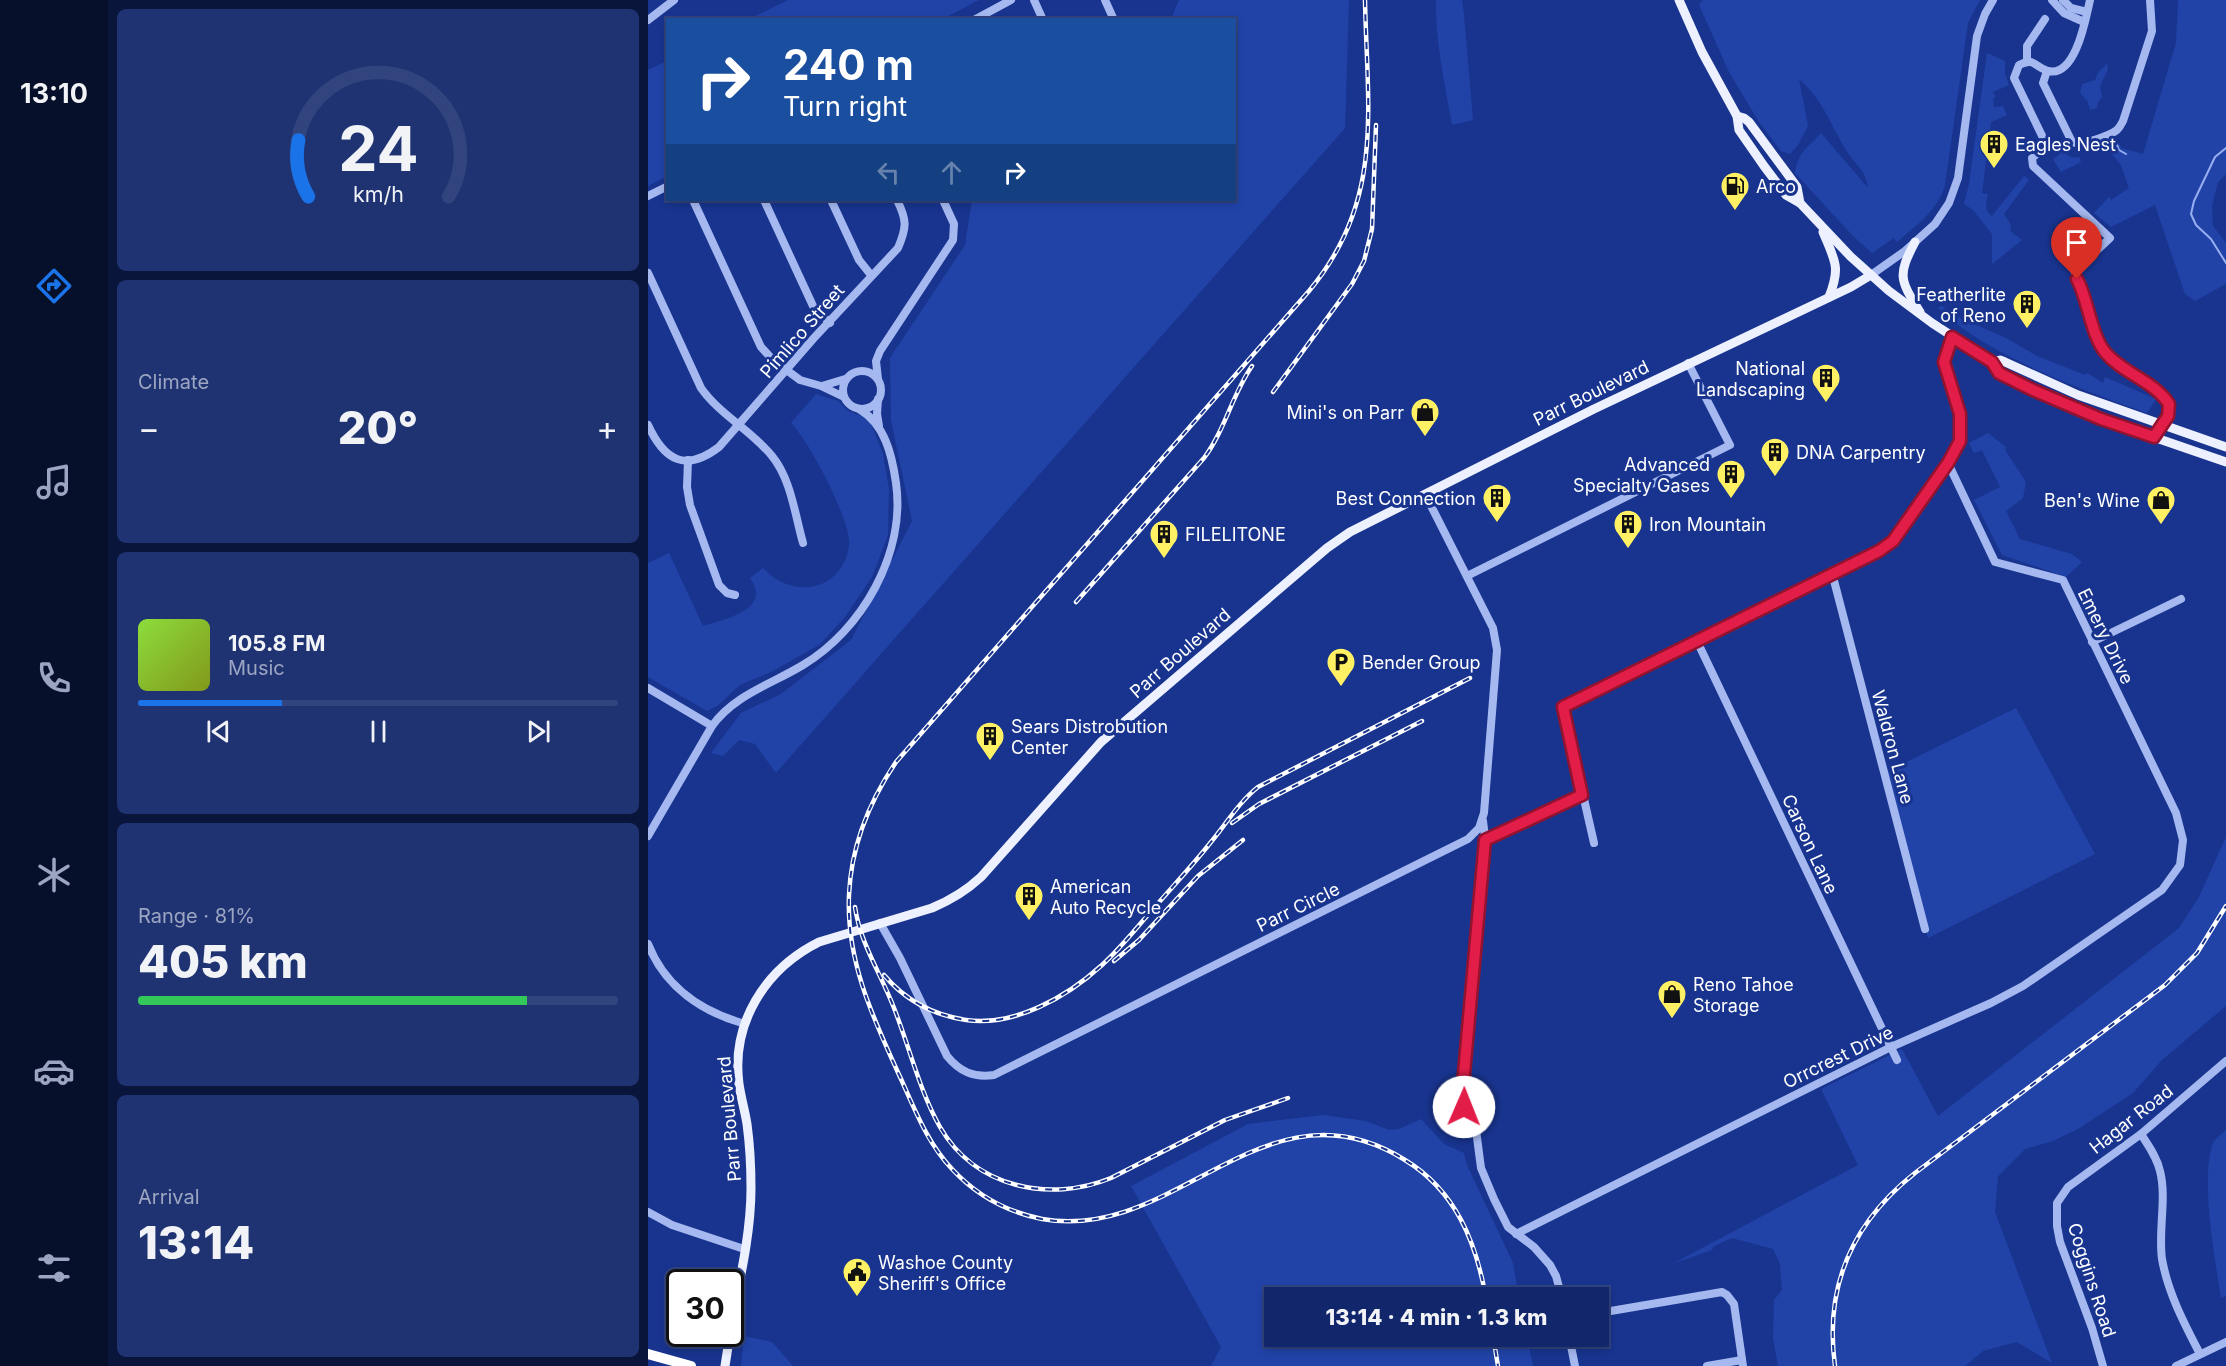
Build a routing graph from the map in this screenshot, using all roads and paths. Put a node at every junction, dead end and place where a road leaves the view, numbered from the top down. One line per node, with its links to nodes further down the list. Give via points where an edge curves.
1 (674, 0): 16 (street)
2 (1011, 0): 12 (street)
3 (1034, 0): 13 (street)
4 (1105, 0): 14 (street)
5 (1679, 0): 27 (main road, via 1737,116 1749,122 1797,187 1800,203)
6 (1994, 0): 28 (street, via 1977,36 1955,189 1943,214)
7 (2052, 0): 17 (street, via 2064,14)
8 (2063, 0): 11 (street, via 2072,8)
9 (2090, 0): 11 (street)
10 (2150, 0): 19 (street, via 2152,31 2117,129 2084,144 2072,142 2043,83)
11 (2087, 12): 17 (street)
12 (978, 18)
13 (1042, 18)
14 (1113, 18)
15 (2045, 19): 18 (street, via 2027,46)
16 (648, 20)
17 (2084, 22): 19 (street, via 2079,43 2067,63)
18 (2023, 63): 19 (street, via 2034,63); 48 (street, via 2014,78 2047,146 2031,162 2110,238 2075,274 2103,350 2122,369 2166,400 2169,411)
19 (2047, 71)
20 (666, 187): 21 (street)
21 (648, 196)
22 (693, 201): 40 (street, via 757,340)
23 (764, 201): 34 (street, via 813,306)
24 (831, 201): 30 (street, via 859,260)
25 (898, 201): 30 (street, Pimlico Street, via 906,230 898,248)
26 (943, 201): 36 (street, via 954,224 953,240)
27 (1820, 224): 31 (main road); 32 (main road, via 1836,266)
28 (1915, 242): 31 (street); 33 (main road, via 1902,276)
29 (648, 273): 47 (street, via 701,388)
30 (871, 275): 34 (street, Pimlico Street)
31 (1871, 275): 32 (main road, Parr Boulevard); 33 (main road)
32 (1829, 297): 38 (main road, Parr Boulevard)
33 (1923, 316): 35 (main road)
34 (830, 323): 40 (street, Pimlico Street)
35 (1952, 337): 37 (main road); 55 (street, via 1944,362 1962,432)
36 (876, 361): 39 (street); 42 (street)
37 (1992, 362): 48 (main road, via 2000,360 2078,395); 51 (main road, via 1999,373 2033,390)
38 (1688, 363): 56 (main road, Parr Boulevard); 59 (street, via 1730,445)
39 (861, 370): 41 (street); 42 (street)
40 (787, 371): 43 (street); 47 (street, Pimlico Street)
41 (845, 379): 43 (street); 44 (street)
42 (878, 379): 45 (street)
43 (821, 386): 44 (street)
44 (844, 397): 46 (street)
45 (878, 399): 46 (street); 50 (street)
46 (859, 409): 50 (street)
47 (740, 424): 53 (street, Pimlico Street, via 708,455); 57 (street, via 779,467)
48 (2163, 424): 51 (street); 52 (main road)
49 (648, 425): 53 (street, via 662,449 675,458)
50 (880, 428): 65 (street, via 894,470 897,507 891,546 872,593 845,630 824,649 805,664 734,702)
51 (2154, 437): 54 (main road)
52 (2226, 447)
53 (688, 460): 60 (street, via 688,494 694,519 719,585)
54 (2226, 462)
55 (1948, 463): 58 (street, via 1893,541); 63 (street, Emery Drive, via 1995,562 2063,580)
56 (1425, 494): 59 (street); 72 (main road, Parr Boulevard, via 1327,548 1119,726 970,887 932,908)
57 (803, 543)
58 (1832, 573): 62 (street); 73 (street, Waldron Lane)
59 (1467, 576): 67 (street, via 1493,628 1497,650)
60 (735, 595)
61 (2181, 599): 63 (street)
62 (1697, 641): 66 (street, via 1563,707); 76 (street, Carson Lane)
63 (2092, 642): 71 (street, Emery Drive, via 2176,813 2183,840 2180,865)
64 (648, 688): 65 (street)
65 (712, 726): 68 (street)
66 (1582, 795): 69 (street); 70 (street)
67 (1482, 820): 69 (street); 72 (street, Parr Circle, via 1468,839 994,1075 969,1073 947,1056)
68 (648, 834)
69 (1485, 840): 82 (street, via 1462,1097 1476,1130 1481,1168 1504,1220)
70 (1594, 843)
71 (2162, 890): 76 (street, Orrcrest Drive, via 2023,986)
72 (880, 923): 75 (main road, Parr Boulevard, via 819,942 790,959 759,994)
73 (1925, 930)
74 (648, 944): 75 (street, via 661,967 687,996 720,1017)
75 (745, 1024): 83 (main road, Parr Boulevard, via 738,1068 750,1145 749,1220)
76 (1891, 1047): 77 (street, Carson Lane); 82 (street, Orrcrest Drive)
77 (1897, 1060)
78 (2226, 1061): 79 (street, Hagar Road)
79 (2141, 1134): 80 (street, Hagar Road, via 2068,1187); 91 (street, via 2161,1172 2162,1258 2170,1288)
80 (2057, 1203): 97 (street, Coggins Road, via 2060,1242)
81 (648, 1212): 83 (street, via 672,1225)
82 (1516, 1234): 85 (street, via 1550,1265)
83 (744, 1249): 84 (main road, Parr Boulevard)
84 (741, 1269)
85 (1559, 1287)
86 (1609, 1311): 92 (street, via 1717,1292 1734,1304)
87 (2226, 1342): 91 (street)
88 (728, 1347): 94 (main road, Parr Boulevard)
89 (1571, 1347): 95 (street)
90 (648, 1354): 93 (highway)
91 (2200, 1354): 98 (street)
92 (1742, 1363): 96 (street)
93 (691, 1366)
94 (725, 1366)
95 (1575, 1366)
96 (1707, 1366)
97 (2103, 1366)
98 (2176, 1366)

